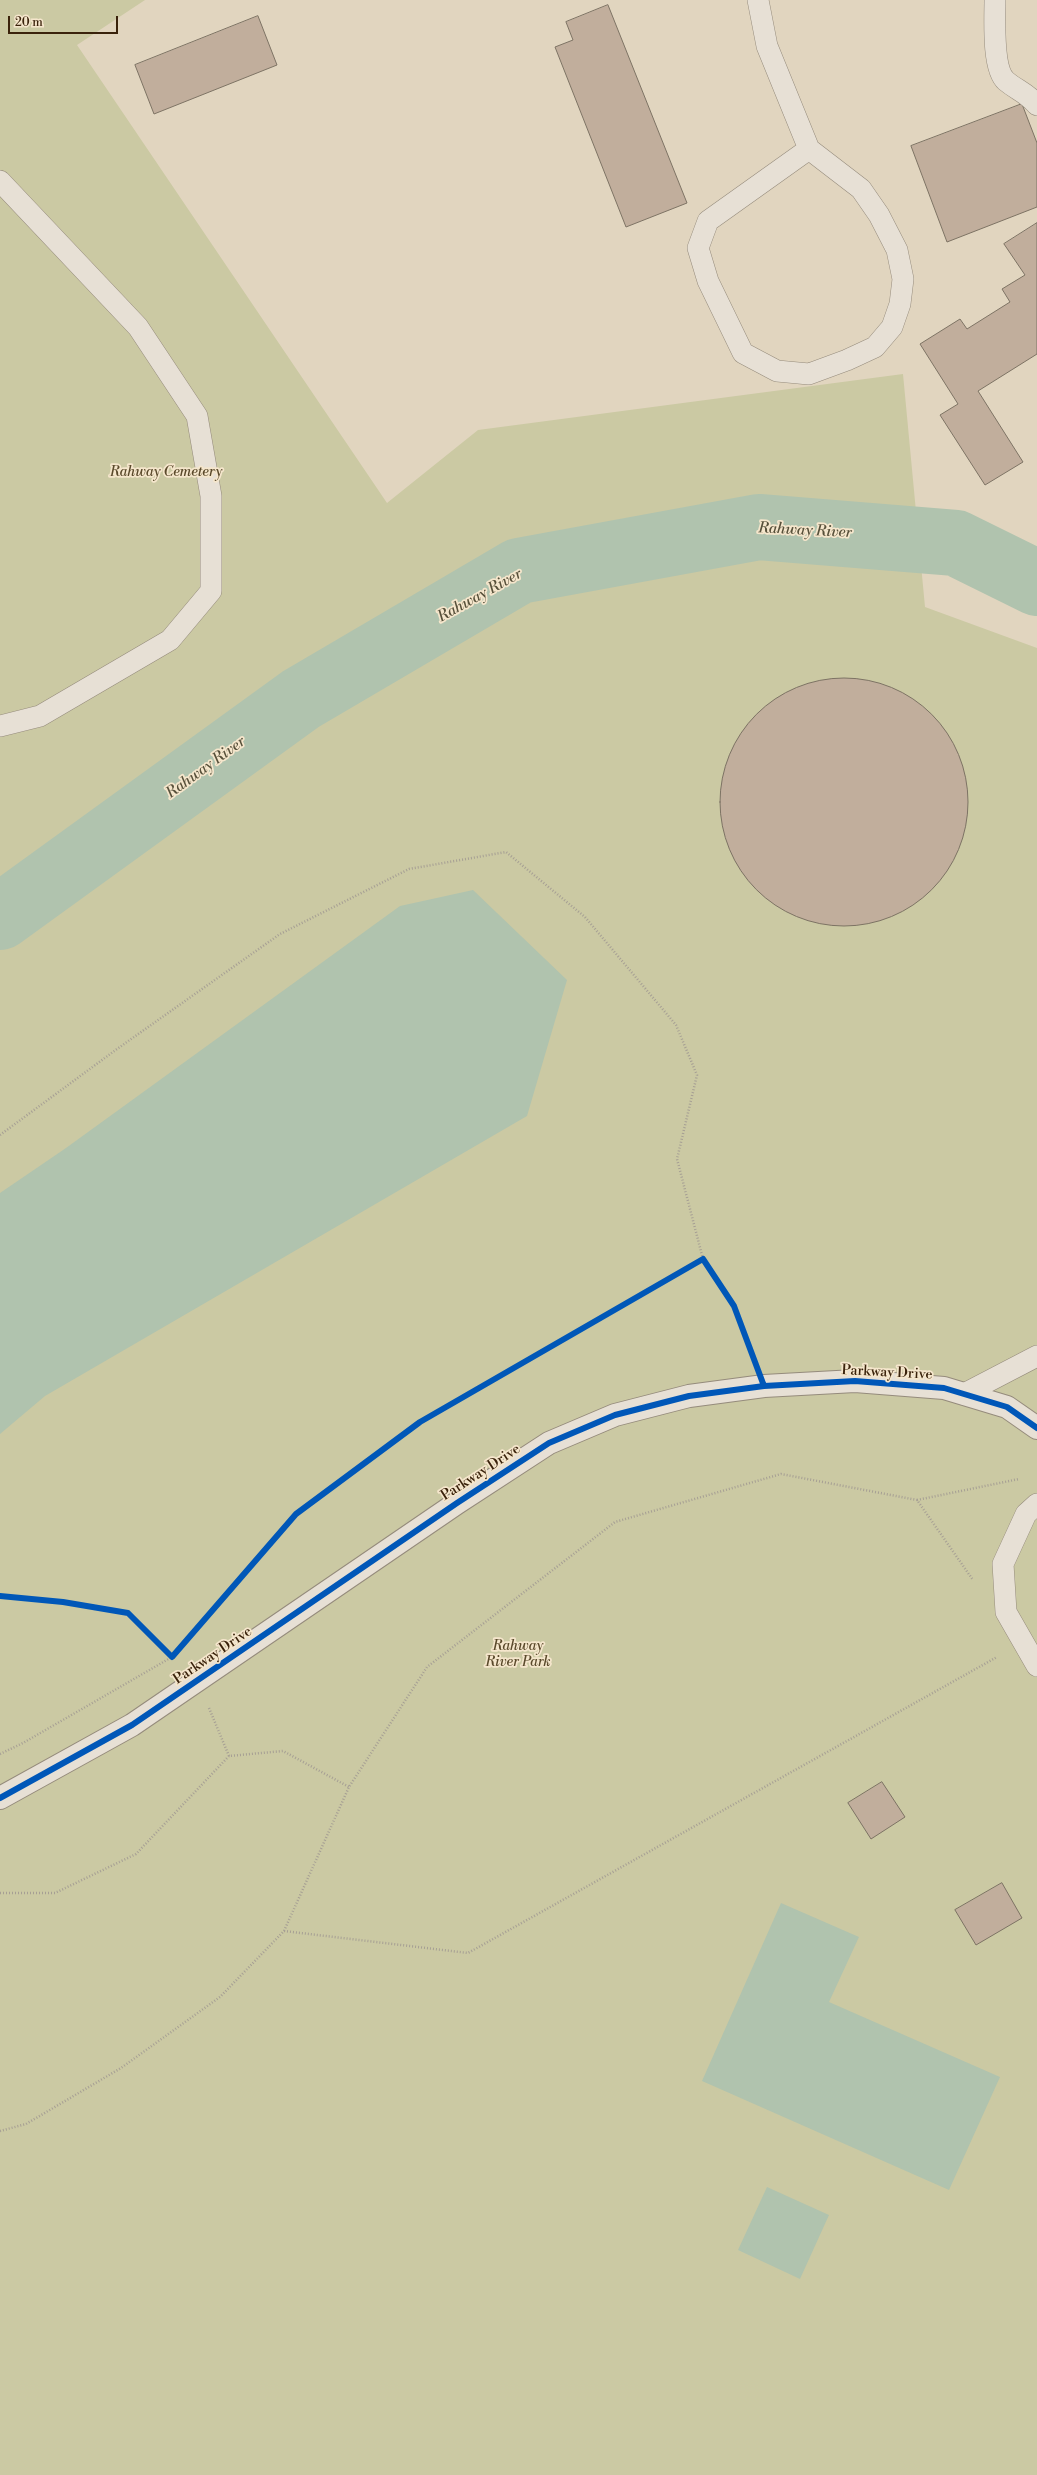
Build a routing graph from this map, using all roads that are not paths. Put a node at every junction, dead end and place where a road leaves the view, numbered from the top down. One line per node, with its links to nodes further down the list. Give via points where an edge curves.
1 (758, 0): 4 (lane, via 767,46)
2 (995, 0): 3 (lane, via 995,54 1004,80 1027,93)
3 (1037, 105)
4 (809, 149): 4 (lane, via 708,222 698,248 708,281 743,353 777,371 809,374 875,346 892,327 900,304 903,279 897,250 879,215 861,189)
5 (0, 182): 6 (lane, via 138,327 197,416 211,496 211,591 170,640 40,716)
6 (0, 726)
7 (1037, 1356): 8 (lane)
8 (964, 1394): 9 (street, Parkway Drive, via 1007,1407); 12 (street, Parkway Drive, via 944,1388 856,1381 764,1386 689,1396 615,1415 549,1443 132,1725)
9 (1037, 1428)
10 (1037, 1504): 11 (lane, via 1026,1514 1003,1564 1006,1612)
11 (1037, 1666)
12 (0, 1798)

